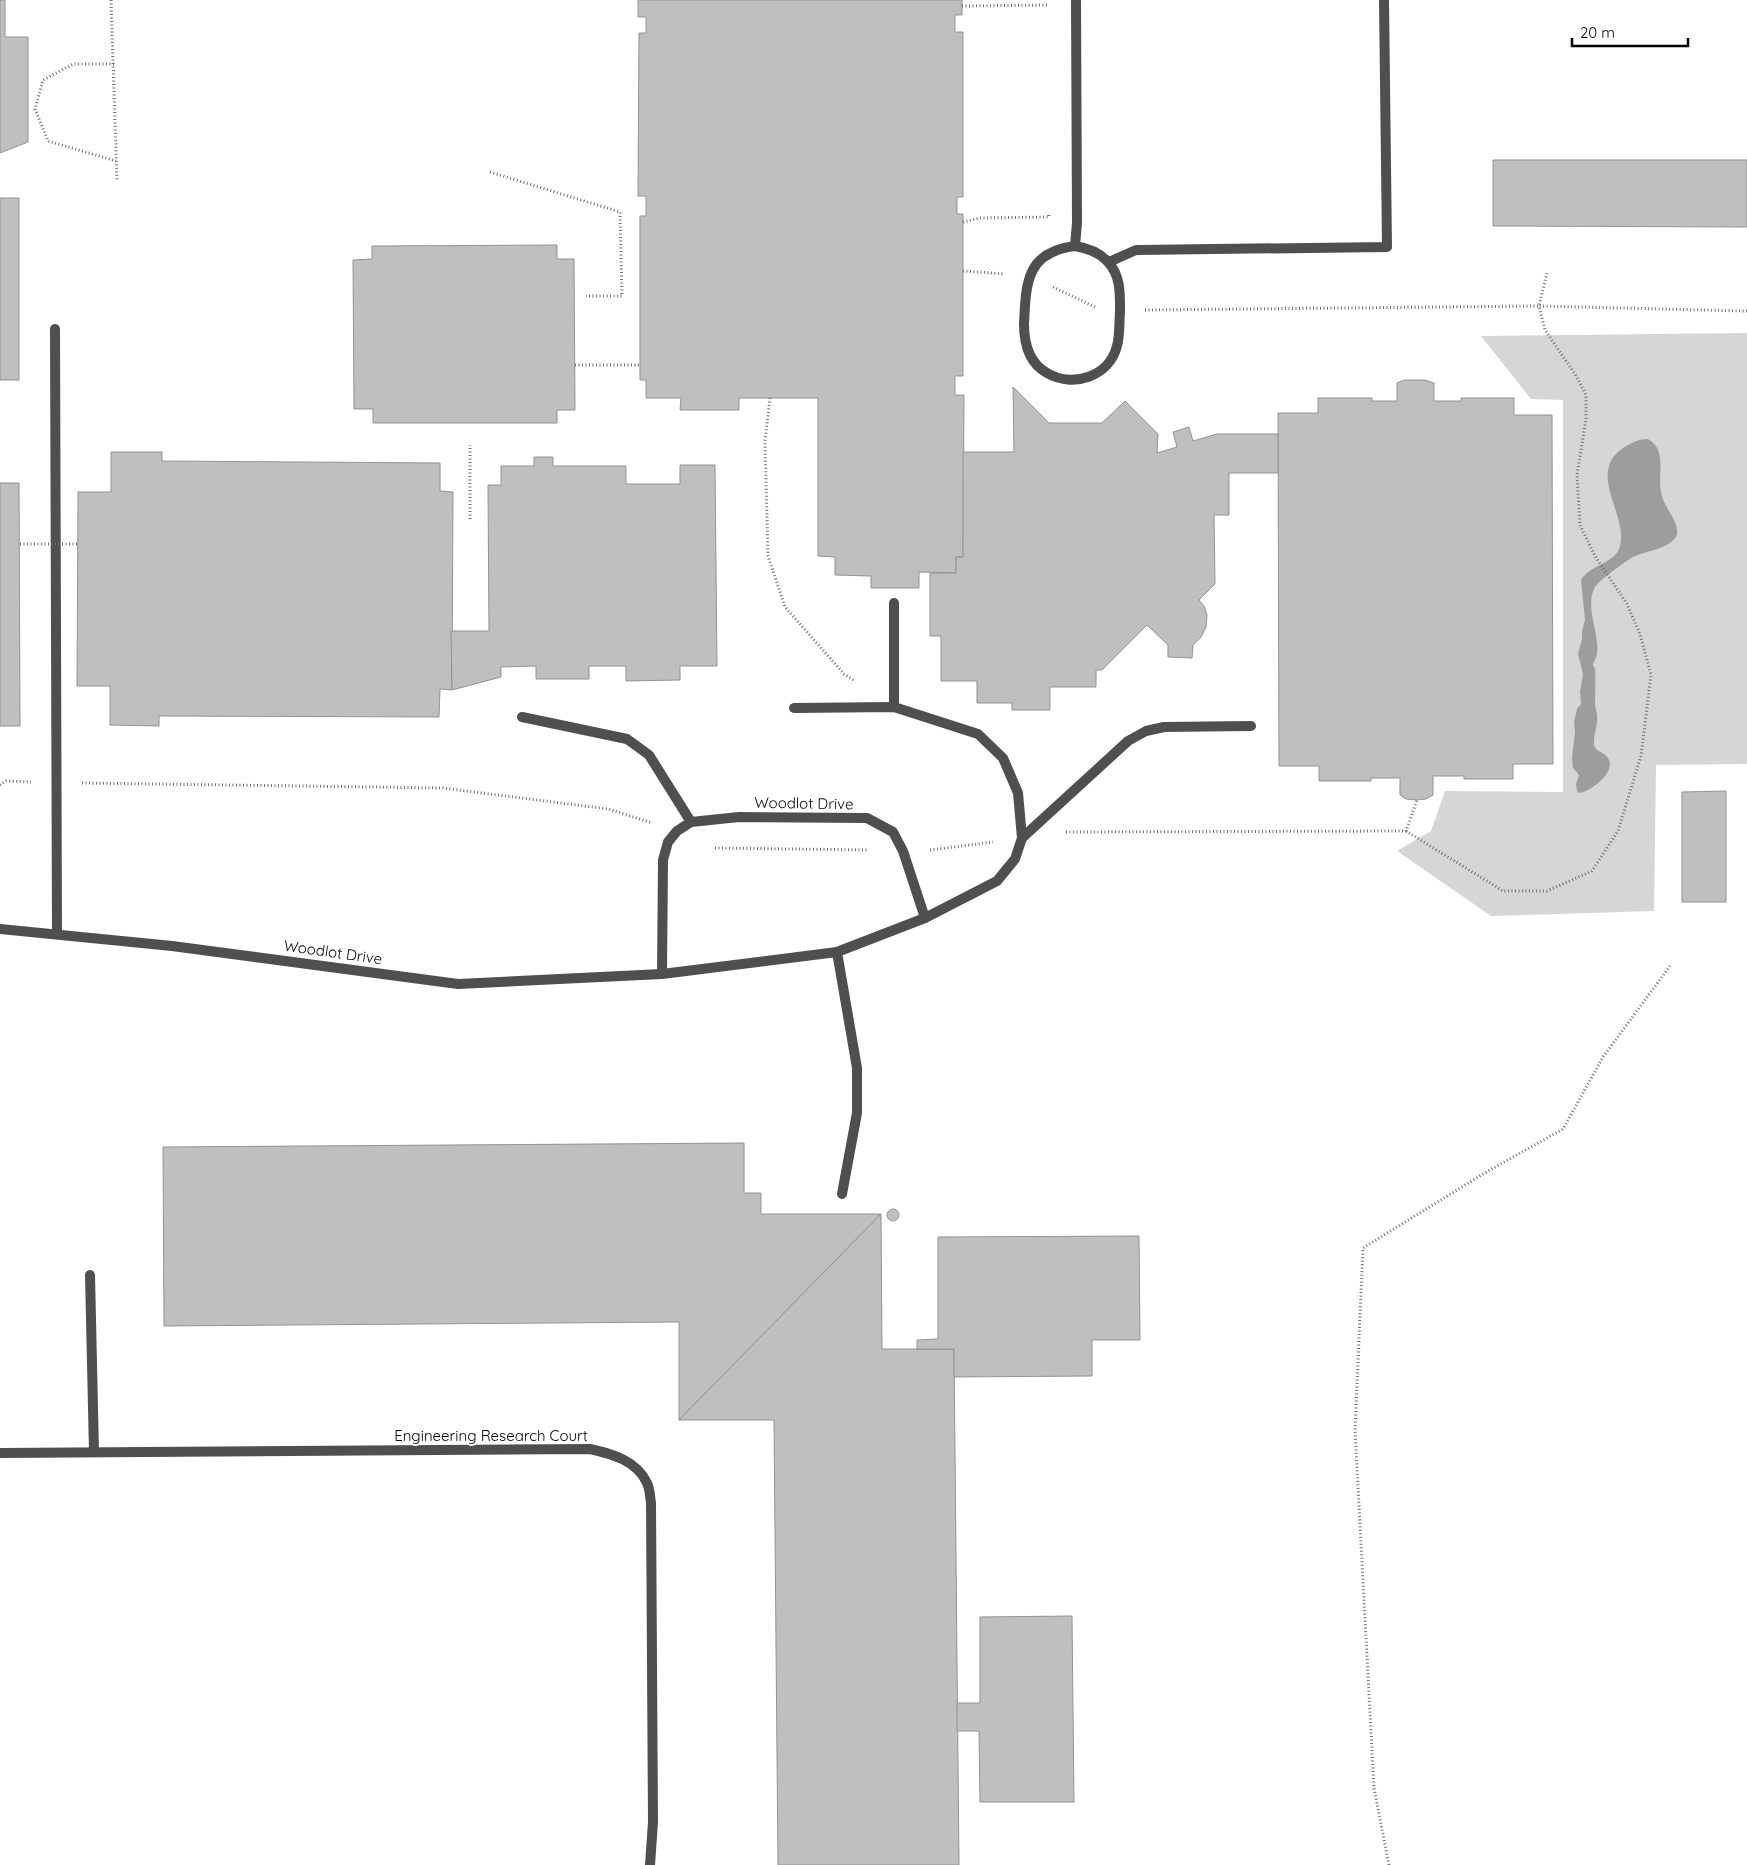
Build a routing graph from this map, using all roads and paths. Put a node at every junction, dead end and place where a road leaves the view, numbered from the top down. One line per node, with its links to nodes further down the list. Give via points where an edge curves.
1 (111, 0): 8 (path)
2 (1049, 0): 5 (path)
3 (1076, 0): 14 (lane, via 1077,222)
4 (1384, 0): 15 (lane, via 1387,247 1136,250)
5 (1048, 5): 6 (path); 7 (path)
6 (962, 6)
7 (1049, 15)
8 (114, 64): 9 (path); 9 (path, via 73,64 43,80 35,109 48,142)
9 (116, 161): 11 (path)
10 (490, 172): 17 (path, via 620,212 622,296)
11 (117, 181)
12 (1050, 209): 13 (path, via 1049,217 980,218)
13 (963, 222)
14 (1074, 246): 15 (lane, via 1087,248); 19 (lane, via 1047,254 1029,275 1024,330 1032,360 1042,371 1064,380 1086,378 1100,371 1111,360 1117,346)
15 (1109, 262): 19 (lane, via 1117,275)
16 (1547, 273): 18 (path)
17 (586, 296)
18 (1539, 306): 19 (path); 20 (path); 35 (path, via 1545,330 1586,395 1586,419 1577,475 1580,525 1595,556 1627,604 1640,634 1651,675 1641,756 1618,831 1592,871 1547,890 1504,891)
19 (1120, 311)
20 (1747, 311)
21 (55, 329): 39 (lane)
22 (575, 365): 23 (path)
23 (640, 365)
24 (770, 398): 30 (path, via 765,441 768,556 784,607 844,674)
25 (470, 445): 26 (path)
26 (470, 519)
27 (20, 544): 28 (path, bridge)
28 (78, 544)
29 (894, 603): 30 (lane)
30 (894, 707): 31 (lane); 36 (lane, via 978,734 1003,758 1018,793)
31 (794, 708)
32 (522, 717): 34 (lane, via 628,739 649,755)
33 (1250, 726): 36 (lane, via 1164,727 1146,731 1128,741)
34 (691, 822): 37 (lane, Woodlot Drive, via 740,816 867,818 893,832 903,851); 42 (lane, via 668,842 663,860)
35 (1406, 831)
36 (1022, 838): 37 (lane, via 1015,859 997,881)
37 (925, 918): 40 (lane, Woodlot Drive)
38 (0, 929): 39 (lane, Woodlot Drive)
39 (57, 934): 42 (lane, Woodlot Drive, via 458,984)
40 (837, 952): 42 (lane, Woodlot Drive); 43 (lane, via 857,1068 857,1112)
41 (1670, 966): 48 (path, via 1603,1057 1563,1129 1363,1248 1355,1430 1374,1788)
42 (662, 974)
43 (842, 1194)
44 (90, 1275): 45 (lane)
45 (94, 1452): 46 (lane, Engineering Research Court); 47 (lane, Engineering Research Court, via 590,1449 622,1458 637,1468 647,1484 651,1503 653,1822)
46 (0, 1453)
47 (650, 1865)
48 (1389, 1865)

